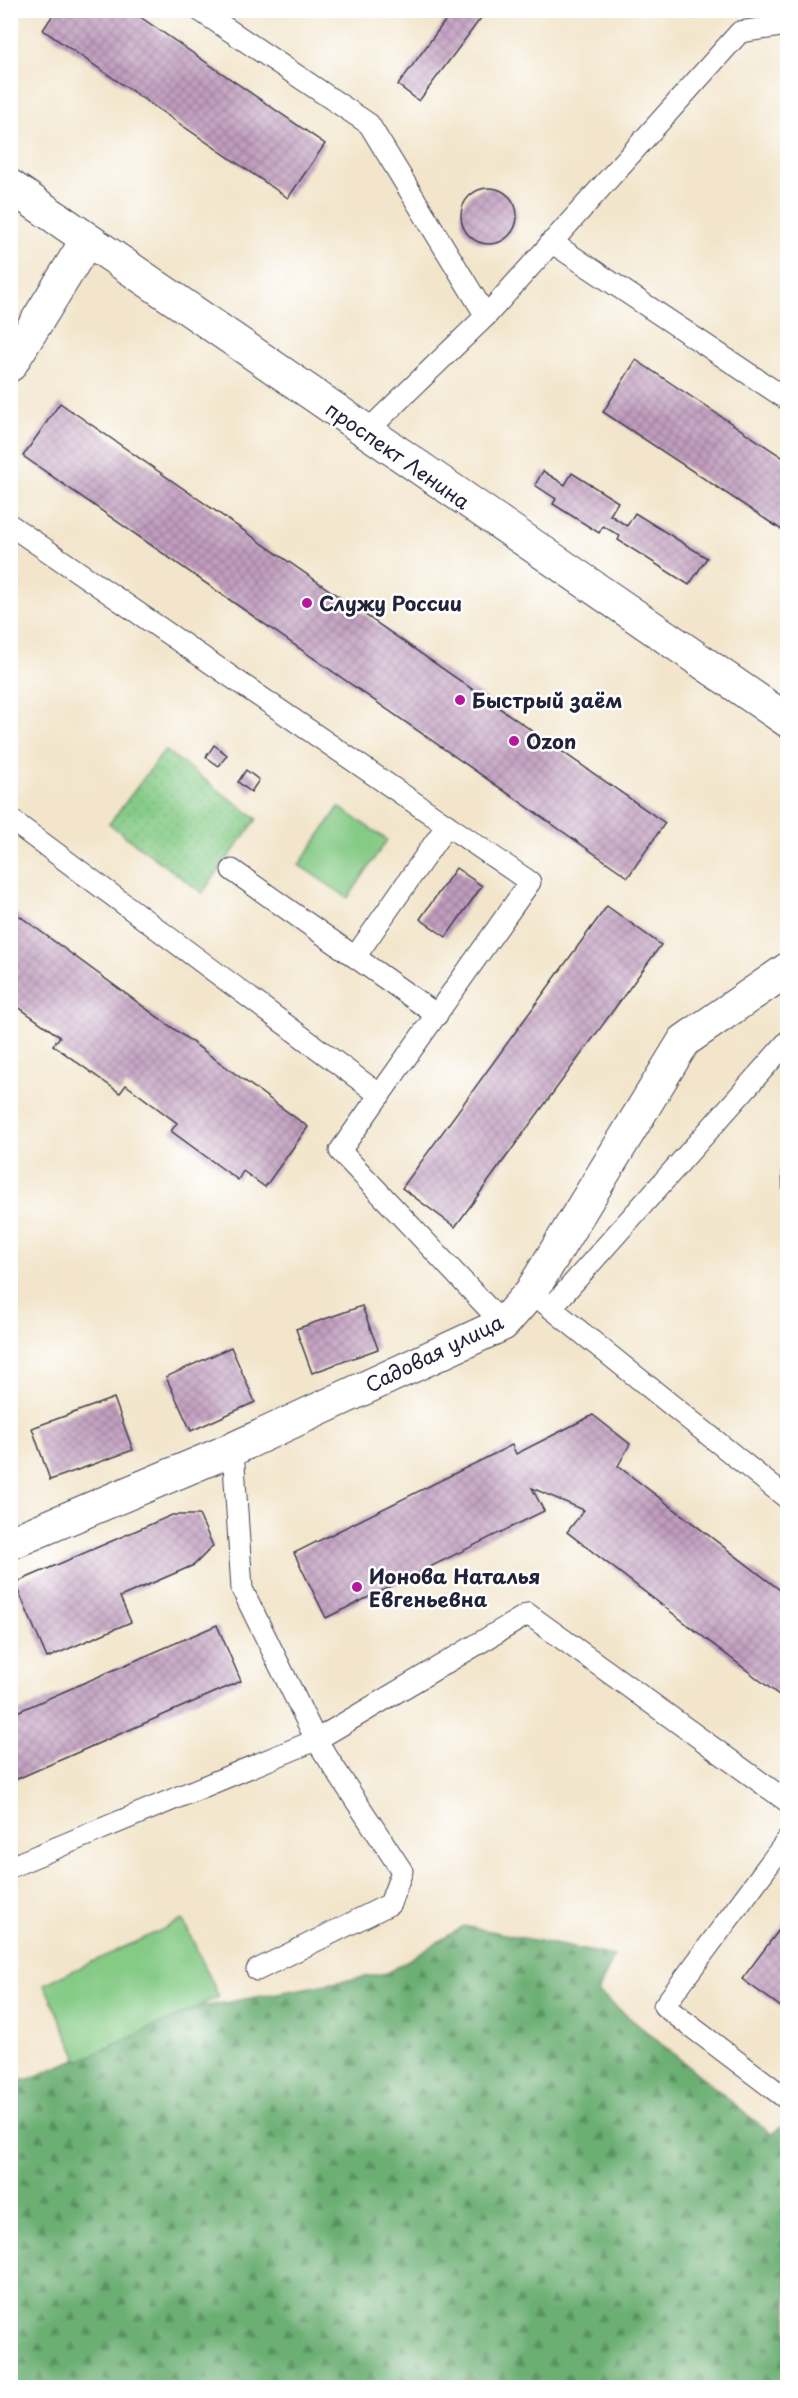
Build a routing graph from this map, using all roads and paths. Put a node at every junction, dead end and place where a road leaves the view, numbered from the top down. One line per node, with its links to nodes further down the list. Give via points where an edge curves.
1 (199, 10): 6 (lane, via 369,124)
2 (788, 25): 5 (lane, via 740,32)
3 (10, 186): 4 (street, проспект Ленина)
4 (87, 240): 7 (street); 9 (street, проспект Ленина)
5 (552, 242): 6 (lane); 8 (lane)
6 (486, 316): 9 (lane)
7 (10, 365)
8 (788, 400)
9 (365, 433): 11 (street, проспект Ленина)
10 (10, 525): 13 (lane)
11 (788, 721)
12 (10, 819): 19 (lane)
13 (447, 825): 15 (lane); 17 (lane, via 530,882)
14 (232, 870): 15 (lane)
15 (356, 957): 17 (lane)
16 (788, 969): 20 (street, Садовая улица, via 684,1041)
17 (437, 1015): 19 (lane)
18 (788, 1041): 20 (lane)
19 (380, 1095): 21 (lane, via 340,1151)
20 (541, 1300): 21 (street, Садовая улица); 23 (lane)
21 (503, 1324): 22 (street, Садовая улица)
22 (233, 1449): 24 (street, Садовая улица); 25 (lane, via 242,1589)
23 (788, 1499)
24 (10, 1543)
25 (316, 1740): 26 (lane, via 528,1614); 28 (lane); 29 (lane, via 402,1871 390,1904)
26 (788, 1802)
27 (788, 1839): 30 (lane, via 664,2006)
28 (10, 1868)
29 (257, 1970)
30 (788, 2100)

